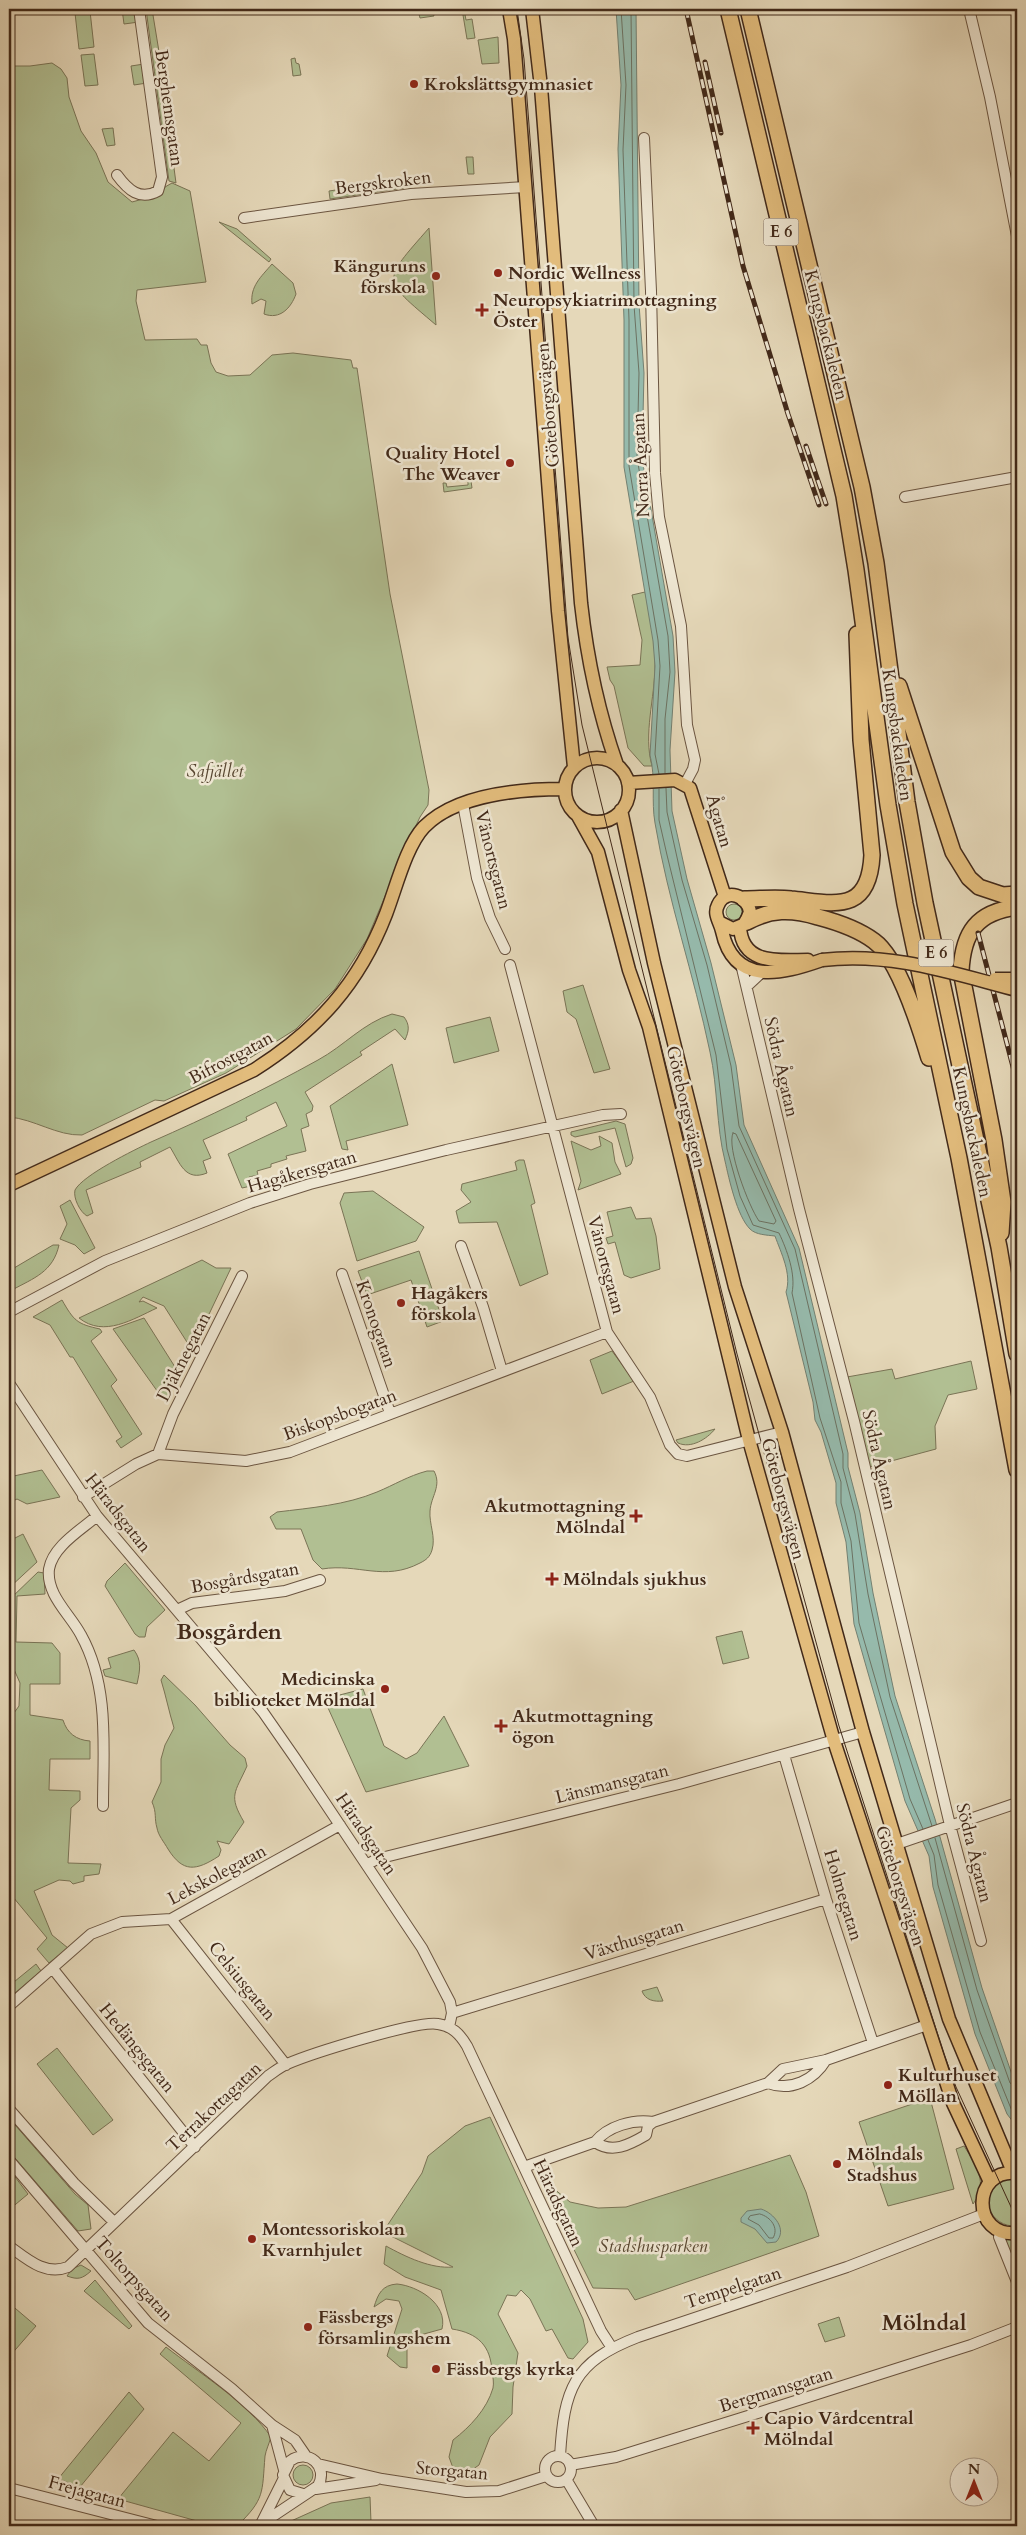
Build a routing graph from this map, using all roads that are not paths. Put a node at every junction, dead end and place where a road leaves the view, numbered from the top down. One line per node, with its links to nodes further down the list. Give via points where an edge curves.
1 (140, 9): 8 (street, Berghemsgatan, via 162,177 158,190 145,196 135,194)
2 (509, 9): 10 (main road, Göteborgsvägen)
3 (532, 9): 17 (main road, Göteborgsvägen, via 581,603 606,734)
4 (728, 9): 15 (highway, Kungsbackaleden / E 6, via 821,394 844,496)
5 (748, 9): 16 (highway, Kungsbackaleden / E 6, via 850,430 876,564)
6 (970, 9): 9 (street)
7 (644, 138): 19 (street, Norra Ågatan, via 655,472 659,517 681,626 687,725 695,760 693,769)
8 (117, 175)
9 (1012, 182): 12 (street)
10 (526, 187): 11 (street, Bergskroken, via 411,194); 18 (main road, Göteborgsvägen, via 558,611)
11 (244, 218)
12 (1017, 236)
13 (1017, 477): 14 (street)
14 (905, 497)
15 (856, 570): 27 (highway, via 857,670 871,872 854,898 836,904 789,898); 42 (highway, Kungsbackaleden / E 6, via 905,904)
16 (888, 656): 25 (highway, via 953,852 969,878 979,887 1003,895); 45 (highway, Kungsbackaleden / E 6, via 907,802 925,903)
17 (617, 765): 18 (main road, via 596,758); 20 (main road, Göteborgsvägen)
18 (574, 767): 21 (main road)
19 (680, 782): 20 (main road); 26 (main road, Ågatan, via 692,792)
20 (628, 783): 23 (main road, Göteborgsvägen, via 628,796)
21 (564, 789): 22 (main road, Bifrostgatan, via 511,792); 24 (main road, Göteborgsvägen, via 567,802)
22 (462, 804): 31 (street, Vänortsgatan, via 477,878 490,918); 43 (main road, Bifrostgatan, via 434,819 421,832 411,848 377,937 359,971 337,1000 294,1042 254,1070)
23 (622, 810): 24 (main road, via 599,822); 54 (main road, Göteborgsvägen, via 656,972 716,1216 735,1287)
24 (578, 816): 55 (main road, Göteborgsvägen, via 598,852 629,970 649,1027)
25 (1017, 894)
26 (726, 897): 27 (main road, via 735,895); 29 (main road, via 717,908)
27 (744, 899): 30 (main road, via 750,910)
28 (1017, 907): 45 (highway, via 992,913 980,920 962,949 961,971 1003,1202)
29 (720, 924): 30 (main road, via 730,929); 33 (main road, via 728,948)
30 (743, 925): 32 (main road, via 743,943 753,954); 42 (highway, via 772,912 805,913 859,932 884,951 926,1048)
31 (505, 949)
32 (802, 963): 35 (main road, via 773,974); 36 (main road, bridge, via 845,957 882,959)
33 (741, 964): 35 (main road); 38 (street, Södra Ågatan)
34 (510, 965): 41 (street, Vänortsgatan)
35 (761, 973): 38 (street)
36 (983, 979): 37 (main road, bridge); 39 (main road, bridge)
37 (1017, 979)
38 (747, 986): 68 (street, Södra Ågatan, via 793,1185 854,1421)
39 (1017, 990)
40 (621, 1114): 41 (street, Hagåkersgatan)
41 (553, 1126): 48 (street, Hagåkersgatan, via 310,1184 250,1203 106,1260); 49 (street, Vänortsgatan)
42 (959, 1158): 57 (highway, Kungsbackaleden / E 6)
43 (9, 1185)
44 (461, 1246): 51 (street)
45 (999, 1247): 50 (highway, Kungsbackaleden / E 6)
46 (342, 1274): 53 (street, Kronogatan)
47 (242, 1276): 56 (street, Djäknegatan, via 173,1414)
48 (9, 1312)
49 (607, 1332): 51 (street, Biskopsbogatan); 55 (street, Vänortsgatan, via 650,1397 670,1445 678,1454 687,1456)
50 (1017, 1354)
51 (502, 1371): 53 (street, Biskopsbogatan)
52 (9, 1383): 58 (street, Häradsgatan)
53 (390, 1413): 56 (street, Biskopsbogatan, via 290,1452 263,1459 237,1461)
54 (782, 1432): 55 (street, Vänortsgatan); 62 (main road, Göteborgsvägen)
55 (749, 1440): 63 (main road, Göteborgsvägen)
56 (158, 1454): 58 (street, Biskopsbogatan)
57 (1017, 1470)
58 (83, 1497): 59 (street, Häradsgatan)
59 (96, 1516): 61 (street, Häradsgatan); 66 (street, via 55,1554 49,1575 53,1594 81,1635 98,1680 104,1730)
60 (320, 1580): 61 (street, Bosgårdsgatan, via 285,1591 192,1603)
61 (177, 1610): 67 (street, Häradsgatan, via 263,1712)
62 (863, 1732): 63 (street, Länsmansgatan); 69 (main road, Göteborgsvägen)
63 (834, 1741): 64 (street, Länsmansgatan); 77 (main road, Göteborgsvägen)
64 (784, 1755): 70 (street, Länsmansgatan, via 377,1859); 71 (street, Holmegatan)
65 (1017, 1803): 68 (street)
66 (103, 1806)
67 (340, 1825): 70 (street, Häradsgatan); 72 (street, Lekskolegatan)
68 (947, 1826): 69 (street); 73 (street, Södra Ågatan)
69 (896, 1844): 89 (main road, Göteborgsvägen, via 949,2019)
70 (368, 1864): 76 (street, Häradsgatan, via 422,1948 450,2002)
71 (826, 1898): 76 (street, Växthusgatan); 79 (street, Holmegatan)
72 (170, 1919): 74 (street, Lekskolegatan, via 108,1926 91,1934); 81 (street, Celsiusgatan)
73 (981, 1941)
74 (53, 1969): 75 (street, Lekskolegatan); 86 (street, Hedängsgatan)
75 (9, 2006)
76 (452, 2013): 78 (street)
77 (927, 2025): 79 (street); 90 (main road, Göteborgsvägen, via 953,2103)
78 (449, 2027): 81 (street, Terrakottagatan, via 439,2024 414,2026); 88 (street, Häradsgatan, via 461,2036 467,2046)
79 (873, 2043): 80 (street)
80 (826, 2060): 82 (street, via 783,2070); 82 (street, via 812,2078 780,2088)
81 (286, 2064): 86 (street, Terrakottagatan, via 268,2076)
82 (768, 2083): 84 (street)
83 (9, 2109): 92 (street, via 74,2183)
84 (653, 2122): 85 (street, via 640,2121 610,2129); 85 (street, via 648,2126 646,2135 618,2148 609,2149)
85 (595, 2142): 88 (street)
86 (195, 2147): 92 (street, Terrakottagatan)
87 (9, 2160): 96 (street, Toltorpsgatan)
88 (524, 2167): 99 (street, Häradsgatan)
89 (1015, 2173): 90 (main road, Göteborgsvägen, via 1003,2174)
90 (990, 2182): 91 (main road, via 983,2195)
91 (984, 2214): 93 (main road); 99 (street, Tempelgatan, via 846,2267)
92 (114, 2222): 96 (street, Terrakottagatan)
93 (1001, 2231): 94 (main road); 97 (street, via 999,2237)
94 (1017, 2233)
95 (9, 2246): 96 (street, Terrakottagatan, via 36,2265 57,2270 68,2267)
96 (86, 2251): 100 (street, Toltorpsgatan, via 148,2323)
97 (1017, 2282)
98 (1017, 2327): 104 (street, Bergmansgatan, via 971,2345 746,2417 616,2457)
99 (612, 2348): 102 (street, Tempelgatan, via 583,2368 572,2384)
100 (272, 2425): 101 (street, Toltorpsgatan, via 295,2440); 105 (street)
101 (306, 2456): 103 (street); 105 (street, via 292,2459)
102 (560, 2456): 104 (street); 106 (street, via 551,2457 547,2462 544,2468)
103 (318, 2464): 107 (street, Storgatan); 110 (street, via 322,2477)
104 (570, 2465): 108 (street, via 571,2472)
105 (284, 2474): 111 (street, via 290,2490); 112 (street)
106 (546, 2476): 107 (street, Storgatan, via 512,2488 485,2492); 108 (street, via 556,2482)
107 (382, 2479): 110 (street, Storgatan)
108 (566, 2479): 114 (street)
109 (9, 2488): 113 (street, Frejagatan)
110 (316, 2489): 111 (street)
111 (303, 2494): 112 (street)
112 (260, 2525)
113 (157, 2526)
114 (594, 2526)

